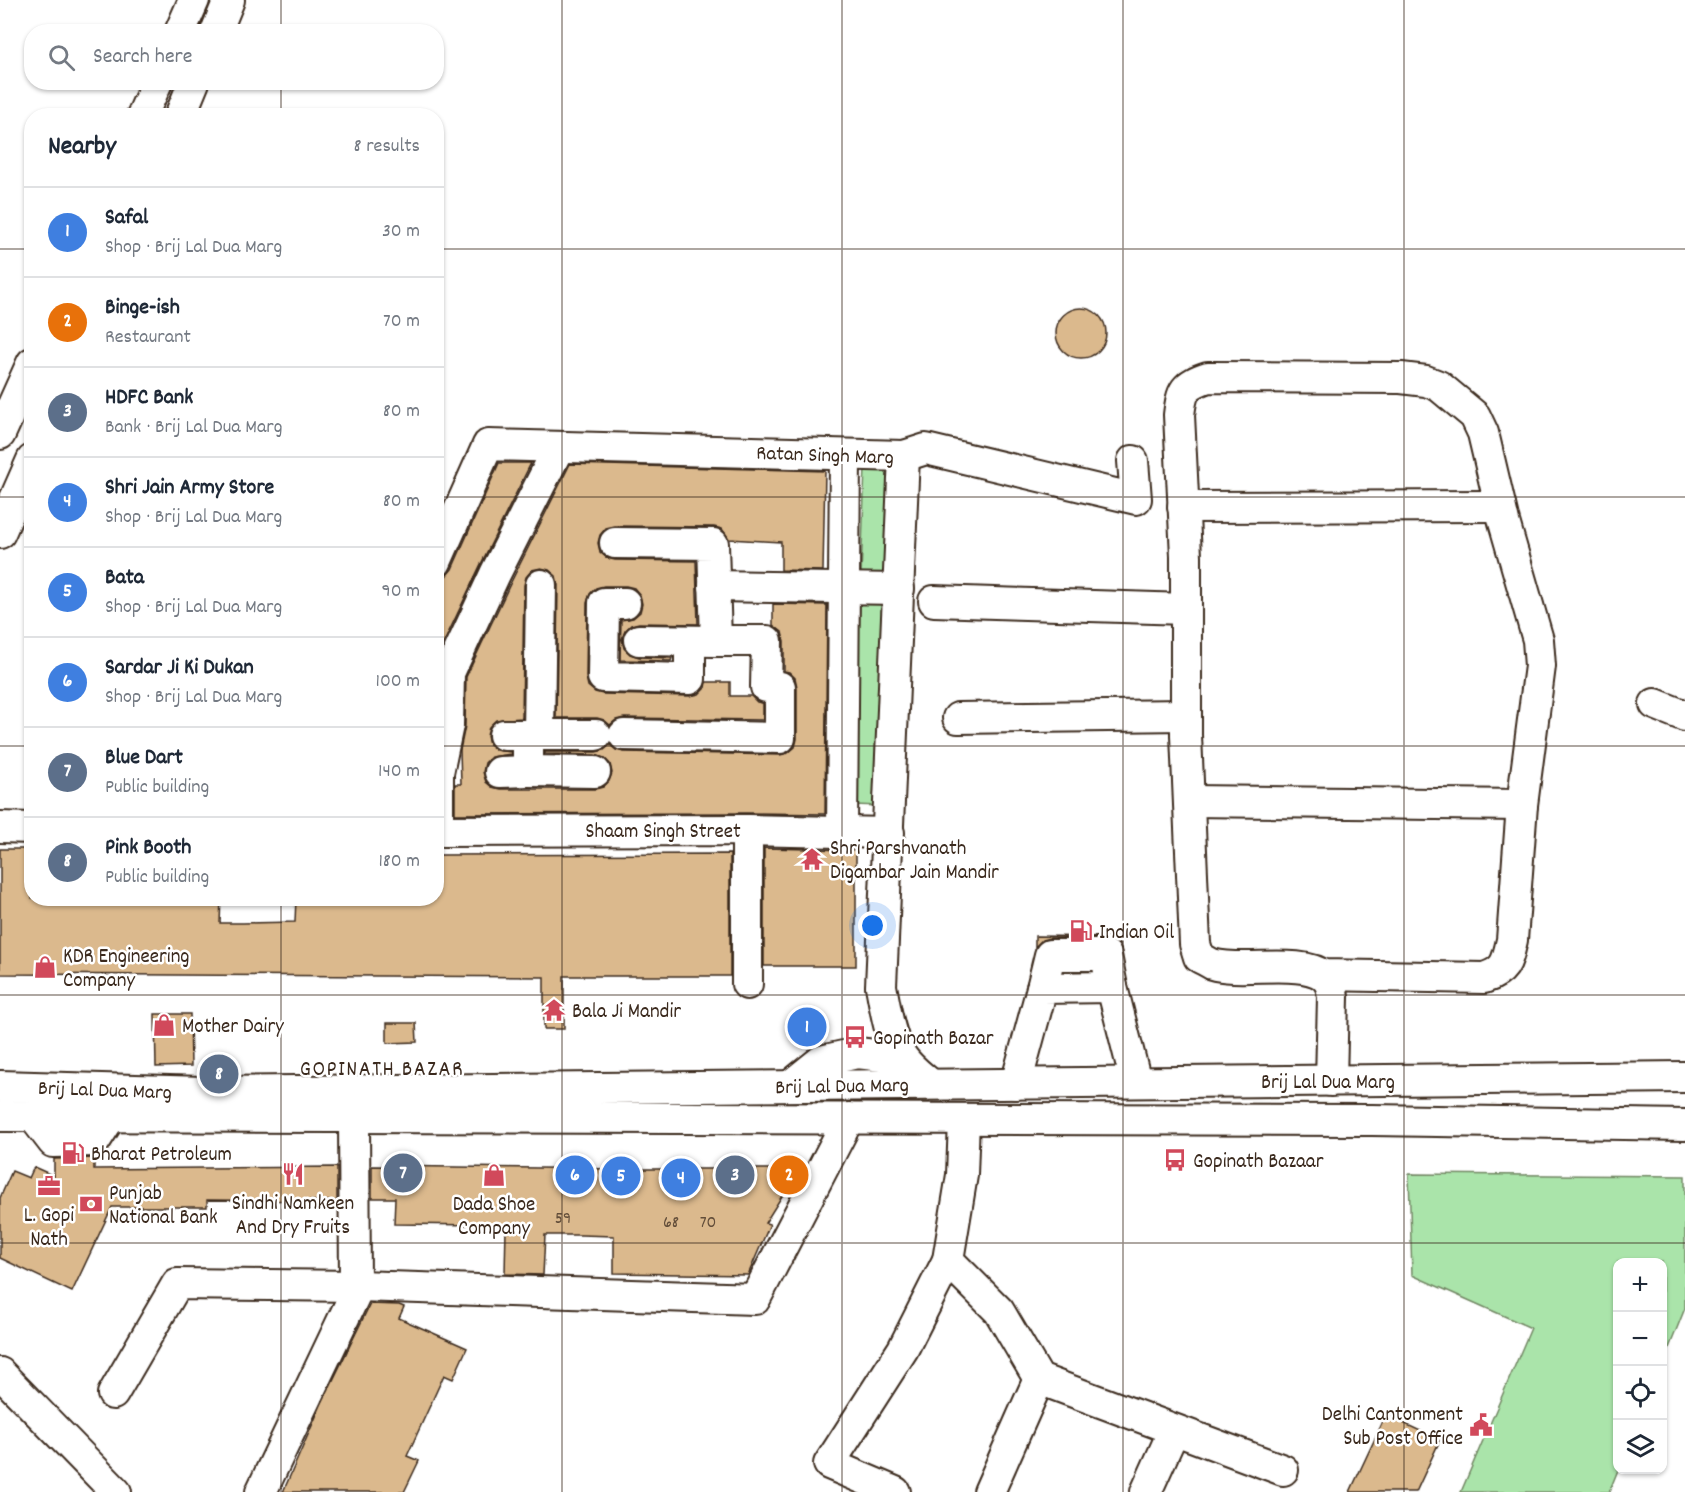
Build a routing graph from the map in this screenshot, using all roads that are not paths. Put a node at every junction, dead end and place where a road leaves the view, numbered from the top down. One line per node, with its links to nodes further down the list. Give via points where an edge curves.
1 (194, 0): 3 (street)
2 (229, 0): 4 (street)
3 (184, 24)
4 (219, 24)
5 (153, 90): 7 (street)
6 (191, 90): 8 (street)
7 (146, 108)
8 (183, 108)
9 (24, 381): 10 (street)
10 (0, 434)
11 (559, 447): 12 (street, Ratan Singh Marg); 20 (street, Ratan Singh Marg, via 488,445); 35 (street, via 449,673)
12 (845, 455): 13 (street, Ratan Singh Marg); 23 (street)
13 (904, 456): 14 (street, via 927,449 1136,499); 24 (street, Ratan Singh Marg)
14 (1133, 461)
15 (24, 478): 18 (street)
16 (1500, 506): 17 (street); 17 (street, via 1483,434 1474,416 1439,386 1401,378 1208,377 1192,382 1182,394 1179,414); 38 (street, via 1539,640 1536,711)
17 (1183, 507): 27 (street)
18 (0, 533)
19 (615, 543): 22 (street, via 713,544)
20 (444, 544)
21 (541, 585): 34 (street)
22 (714, 586): 23 (street); 29 (street)
23 (842, 587): 24 (street); 43 (street)
24 (899, 589): 44 (street, Ratan Singh Marg)
25 (934, 601): 27 (street)
26 (625, 603): 29 (street, via 604,603 603,677 690,679)
27 (1186, 609): 31 (street)
28 (639, 640): 29 (street)
29 (703, 641): 34 (street, via 767,641 766,687 780,687 780,738)
30 (1655, 704): 32 (street)
31 (1186, 715): 33 (street); 37 (street)
32 (1685, 716)
33 (958, 718)
34 (524, 735): 36 (street, via 514,772)
35 (444, 744)
36 (595, 772)
37 (1189, 801): 38 (street); 45 (street, via 1195,945 1199,957 1227,966 1303,968)
38 (1522, 805): 45 (street, via 1512,940 1508,960 1498,974 1484,978)
39 (0, 828): 40 (street)
40 (24, 828)
41 (747, 830): 42 (street, Shaam Singh Street); 43 (street, Shaam Singh Street); 46 (street)
42 (444, 831)
43 (842, 832): 44 (street, Shaam Singh Street)
44 (889, 833): 47 (street, Ratan Singh Marg, via 882,986 885,1009)
45 (1323, 975): 49 (street, via 1331,985 1333,997)
46 (747, 984)
47 (902, 1058): 52 (street); 54 (street, via 857,1053 821,1061)
48 (1685, 1077): 49 (street, Brij Lal Dua Marg)
49 (1331, 1081): 50 (street, Brij Lal Dua Marg)
50 (1136, 1082): 51 (street, Brij Lal Dua Marg); 51 (street, via 1112,987 1042,988)
51 (1016, 1083): 52 (street, Brij Lal Dua Marg)
52 (930, 1084): 54 (street, Brij Lal Dua Marg)
53 (0, 1086): 54 (street, Brij Lal Dua Marg, via 202,1092)
54 (790, 1086)
55 (0, 1116): 56 (street, Brij Lal Dua Marg)
56 (354, 1118): 57 (street, Brij Lal Dua Marg); 61 (street)
57 (849, 1119): 58 (street, Brij Lal Dua Marg); 61 (street, via 755,1299)
58 (964, 1119): 59 (street, Brij Lal Dua Marg); 60 (street, via 962,1175)
59 (1685, 1125)
60 (948, 1260): 63 (street, via 999,1311); 69 (street, via 903,1349 829,1464)
61 (357, 1286): 64 (street, via 177,1284); 68 (street)
62 (0, 1373): 67 (street)
63 (1039, 1379): 65 (street); 70 (street)
64 (113, 1394)
65 (1174, 1430): 66 (street); 71 (street)
66 (1283, 1470)
67 (116, 1492)
68 (261, 1492)
69 (895, 1492)
70 (989, 1492)
71 (1146, 1492)

